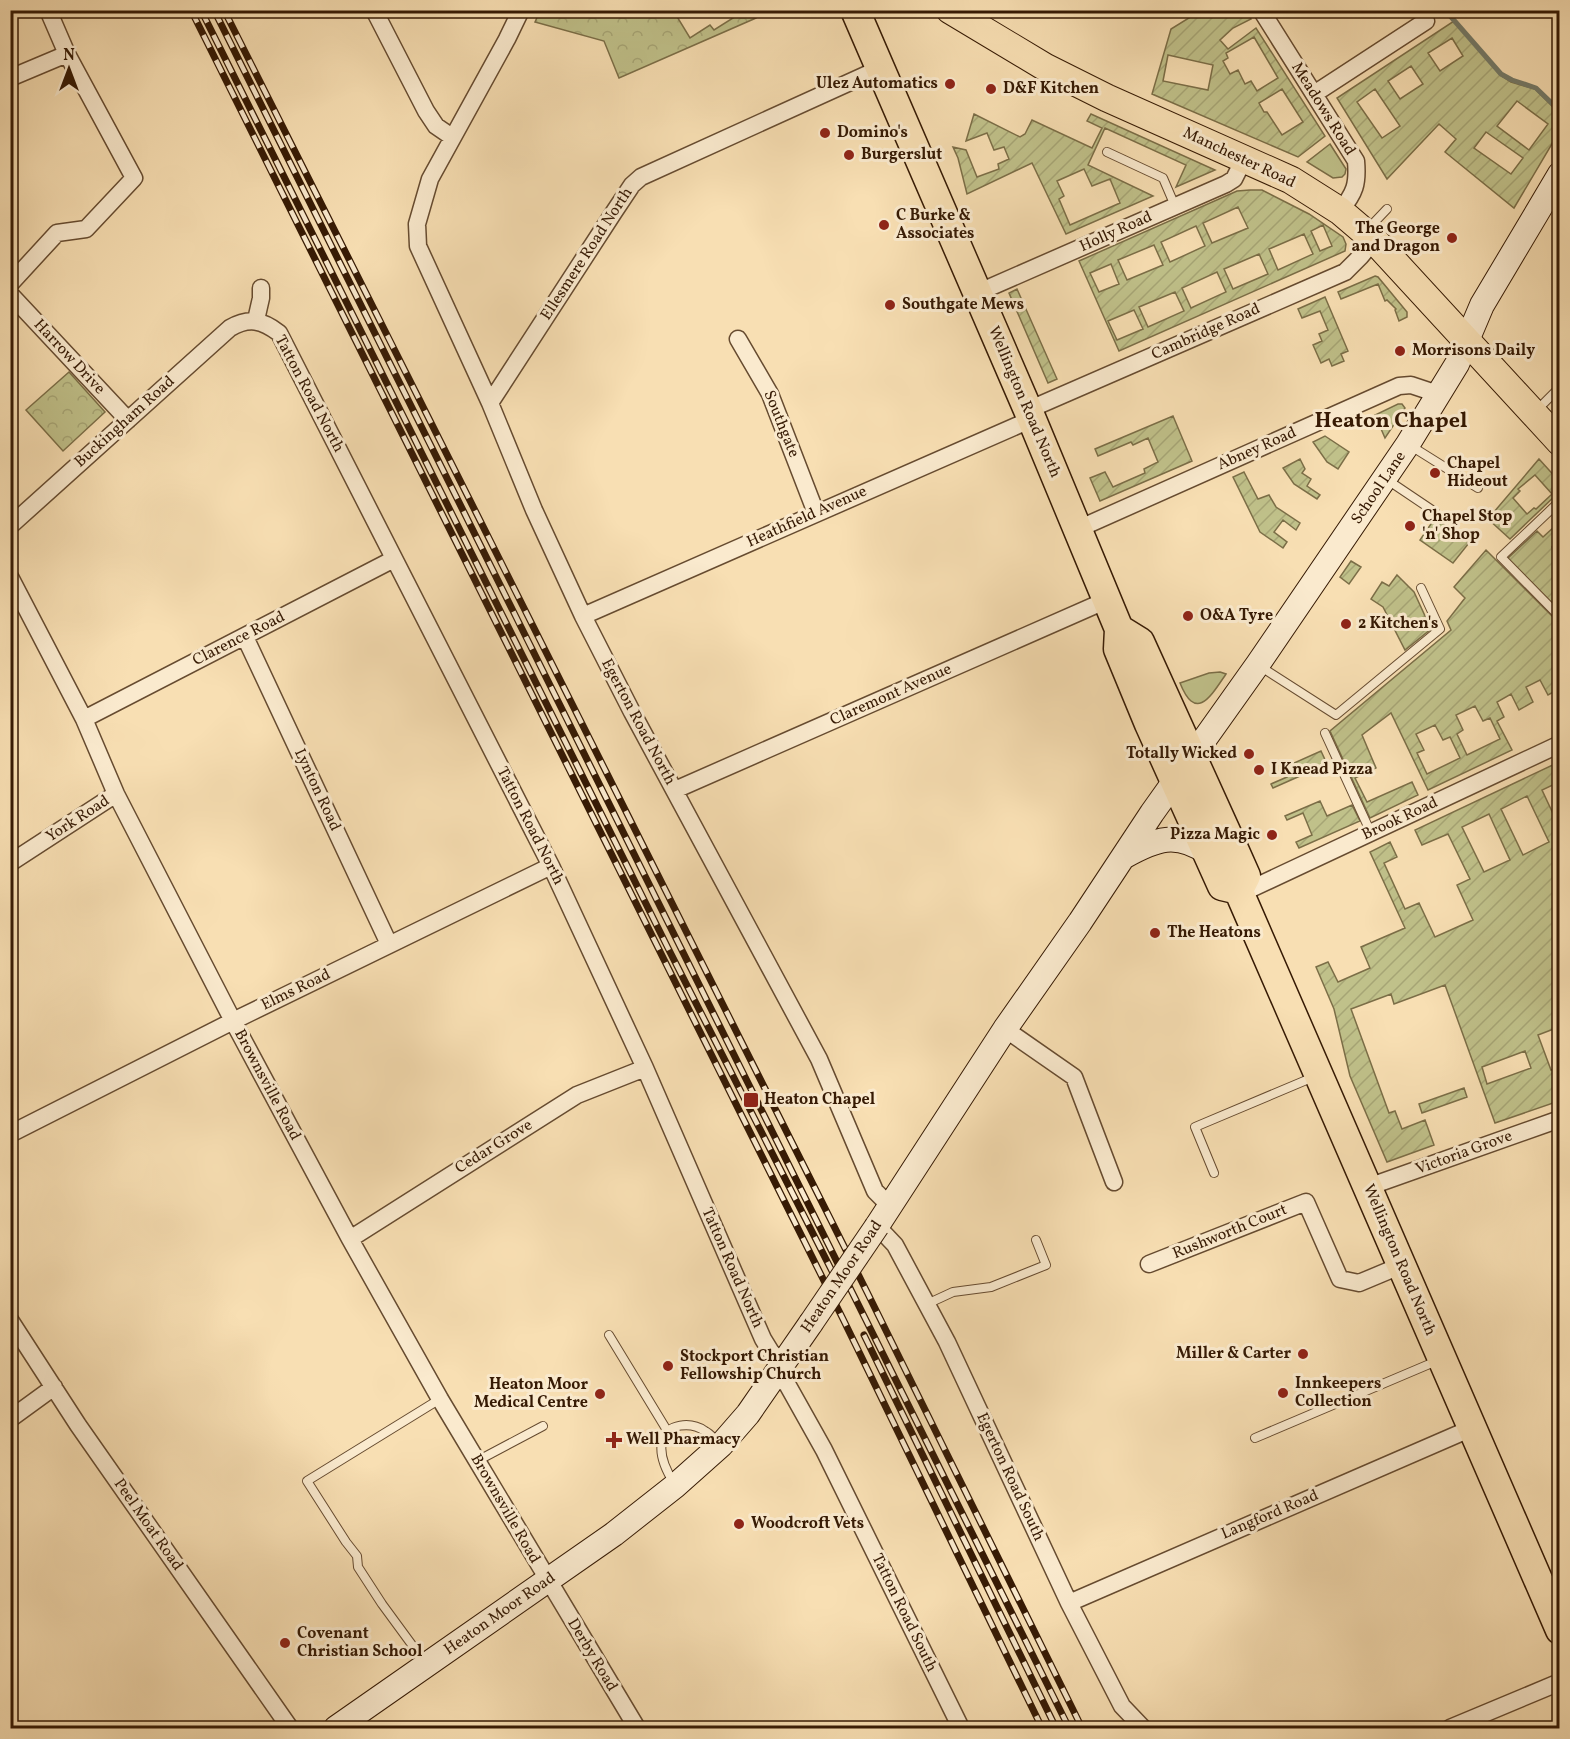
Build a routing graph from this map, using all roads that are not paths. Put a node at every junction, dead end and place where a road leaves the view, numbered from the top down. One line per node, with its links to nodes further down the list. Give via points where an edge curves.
1 (48, 10): 8 (street)
2 (374, 10): 12 (street, via 426,111 436,126)
3 (520, 10): 12 (street)
4 (855, 10): 9 (highway, Wellington Road North)
5 (1261, 10): 11 (street, Meadows Road)
6 (955, 12): 14 (main road, Manchester Road, via 1045,67)
7 (1426, 21): 11 (street)
8 (67, 54): 10 (street); 20 (street, via 134,177 86,229 57,233)
9 (881, 68): 22 (highway, Wellington Road North); 29 (street, Ellesmere Road North, via 641,177 632,185)
10 (10, 78)
11 (1314, 94): 18 (street, Meadows Road, via 1356,161 1358,180)
12 (452, 137): 29 (street, Egerton Road North, via 430,179 417,224 418,246)
13 (1107, 152): 16 (lane, via 1163,177)
14 (1244, 159): 16 (street, Holly Road, via 1234,179); 18 (main road, Manchester Road, via 1291,180)
15 (1558, 181): 26 (main road, School Lane, via 1482,305)
16 (1175, 206): 22 (street, Holly Road)
17 (1387, 210): 19 (lane)
18 (1340, 211): 19 (main road, Manchester Road)
19 (1370, 236): 26 (main road, Manchester Road); 31 (street, Cambridge Road, via 1362,256 1345,272)
20 (10, 284)
21 (261, 288): 24 (street, via 261,298)
22 (977, 292): 31 (highway, Wellington Road North)
23 (10, 294): 32 (street, Harrow Drive)
24 (248, 321): 32 (street, Buckingham Road, via 215,340); 42 (street, Tatton Road North, via 274,329 284,343)
25 (738, 339): 39 (street, Southgate, via 770,394)
26 (1466, 339): 28 (main road, School Lane, via 1457,364); 30 (main road, Manchester Road)
27 (1558, 389): 30 (lane)
28 (1438, 394): 34 (main road, School Lane); 41 (street, Abney Road, via 1411,385 1399,386)
29 (490, 403): 46 (street, Egerton Road North)
30 (1534, 414): 33 (main road, Manchester Road)
31 (1030, 415): 39 (street, Heathfield Avenue); 41 (highway, Wellington Road North)
32 (128, 420): 40 (street, Buckingham Road)
33 (1558, 439)
34 (1408, 444): 35 (main road, School Lane); 36 (lane)
35 (1385, 479): 38 (lane); 50 (main road, School Lane)
36 (1478, 488)
37 (1560, 501): 47 (lane, via 1501,557)
38 (1435, 512)
39 (816, 513): 46 (street, Heathfield Avenue)
40 (10, 526)
41 (1078, 529): 45 (highway, Wellington Road North)
42 (394, 559): 49 (street, Clarence Road); 62 (street, Tatton Road North)
43 (10, 577): 51 (street, Brownsville Road)
44 (1421, 588): 50 (lane, via 1440,629 1336,715)
45 (1107, 600): 48 (highway, Wellington Road North); 56 (street, Claremont Avenue)
46 (583, 616): 56 (street, Egerton Road North)
47 (1560, 617)
48 (1119, 629): 54 (highway, Wellington Road North, via 1140,642); 55 (highway, Wellington Road North, via 1118,649)
49 (244, 637): 51 (street, Clarence Road); 64 (street, Lynton Road)
50 (1258, 664): 54 (main road, School Lane)
51 (84, 719): 57 (street, Brownsville Road)
52 (1325, 733): 58 (lane)
53 (1560, 744): 58 (street, Brook Road)
54 (1193, 756): 55 (main road, Heaton Moor Road); 63 (highway, Wellington Road North, via 1246,876)
55 (1175, 781): 59 (highway, Wellington Road North); 60 (main road, Heaton Moor Road)
56 (675, 790): 74 (street, Egerton Road North, via 819,1059)
57 (116, 794): 61 (street, York Road); 65 (street, Brownsville Road)
58 (1371, 833): 63 (street, Brook Road)
59 (1208, 854): 60 (main road, via 1194,844 1170,839); 63 (highway, Wellington Road North, via 1222,886)
60 (1123, 857): 66 (main road, Heaton Moor Road)
61 (10, 863)
62 (550, 866): 64 (street, Elms Road); 67 (street, Tatton Road North)
63 (1240, 892): 68 (highway, Wellington Road North)
64 (389, 944): 65 (street, Elms Road)
65 (233, 1021): 70 (street, Elms Road); 75 (street, Brownsville Road)
66 (1005, 1029): 72 (street, via 1074,1077); 74 (main road, Heaton Moor Road)
67 (645, 1068): 75 (street, Cedar Grove, via 577,1095); 83 (street, Tatton Road North)
68 (1319, 1075): 71 (lane, via 1195,1126); 73 (highway, Wellington Road North)
69 (1560, 1119): 73 (street, Victoria Grove)
70 (10, 1134)
71 (1214, 1173)
72 (1114, 1182)
73 (1368, 1187): 78 (highway, Wellington Road North)
74 (884, 1216): 79 (street, Egerton Road South); 83 (main road, Heaton Moor Road, bridge)
75 (350, 1239): 85 (street, Brownsville Road)
76 (1036, 1240): 79 (lane, via 1047,1265 991,1287 953,1292)
77 (1149, 1264): 78 (street, Rushworth Court, via 1306,1202 1340,1279 1359,1283)
78 (1402, 1265): 82 (highway, Wellington Road North)
79 (927, 1304): 96 (street, Egerton Road South)
80 (10, 1320): 84 (street, Peel Moat Road)
81 (609, 1335): 89 (lane)
82 (1442, 1359): 88 (highway, Wellington Road North); 90 (lane)
83 (779, 1370): 91 (main road, Heaton Moor Road); 103 (street, Tatton Road South, via 824,1450)
84 (54, 1387): 86 (street); 100 (street, Peel Moat Road)
85 (440, 1399): 92 (street, Brownsville Road); 98 (lane, via 307,1480 357,1556 358,1567 382,1604)
86 (10, 1419)
87 (543, 1426): 92 (lane)
88 (1472, 1428): 95 (highway, Wellington Road North); 96 (street, Langford Road)
89 (668, 1432): 91 (lane, via 677,1425 689,1424); 93 (lane, via 662,1440 662,1454)
90 (1255, 1438)
91 (721, 1445): 93 (main road, Heaton Moor Road)
92 (477, 1461): 94 (street, Brownsville Road)
93 (675, 1486): 94 (main road, Heaton Moor Road)
94 (548, 1581): 98 (main road, Heaton Moor Road); 102 (street, Derby Road)
95 (1553, 1597): 97 (highway, Wellington Road North)
96 (1069, 1603): 104 (street, Egerton Road South, via 1122,1706)
97 (1560, 1630)
98 (427, 1664): 101 (main road, Heaton Moor Road)
99 (1560, 1683): 105 (street)
100 (290, 1728)
101 (336, 1728)
102 (637, 1728)
103 (961, 1728)
104 (1143, 1728)
105 (1450, 1728)

